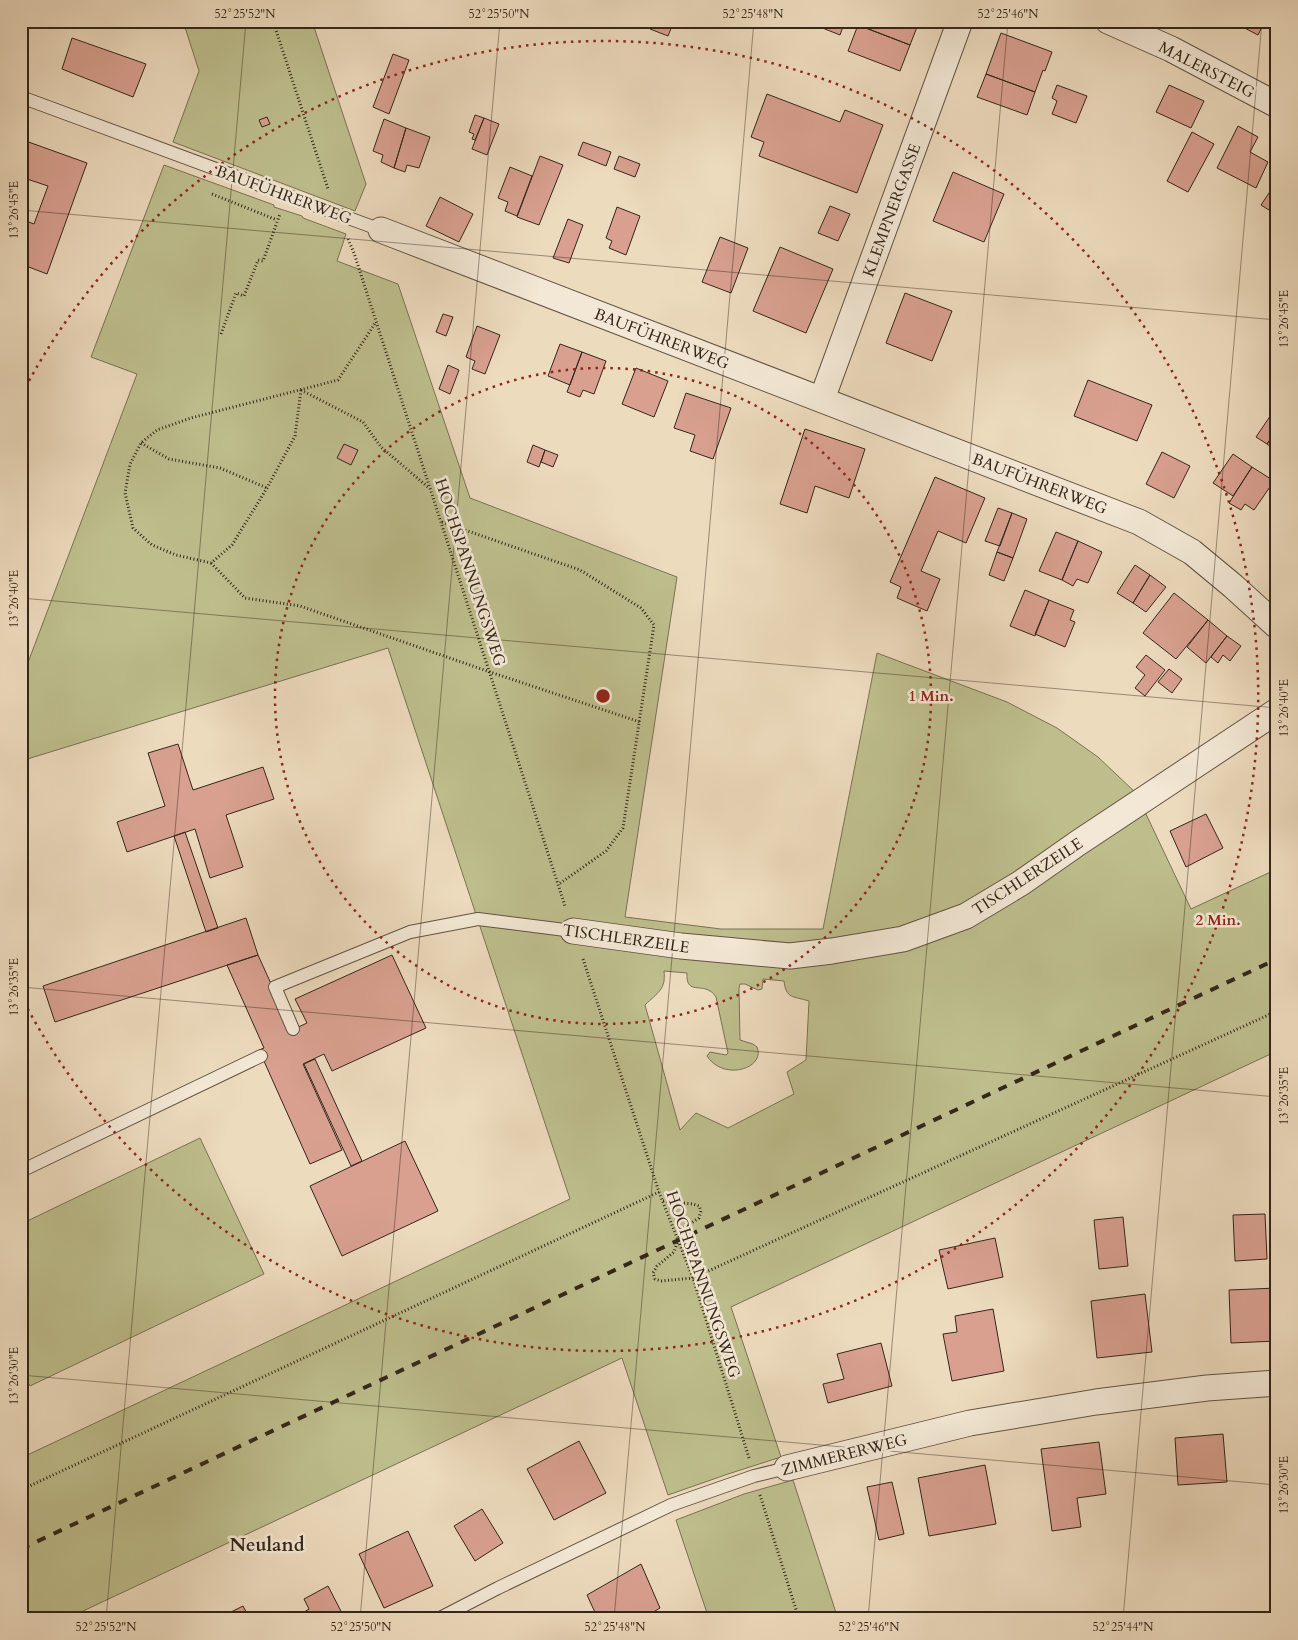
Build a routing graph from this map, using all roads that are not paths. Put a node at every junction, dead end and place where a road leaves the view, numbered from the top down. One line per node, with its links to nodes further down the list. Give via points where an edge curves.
1 (960, 21): 6 (street, KLEMPNERGASSE)
2 (1108, 21): 4 (street, MALERSTEIG, via 1171,49)
3 (21, 97): 5 (lane, BAUFÜHRERWEG)
4 (1277, 105)
5 (381, 230): 6 (street, BAUFÜHRERWEG)
6 (822, 399): 7 (street, BAUFÜHRERWEG, via 1139,522 1192,552)
7 (1277, 626)
8 (1277, 710): 9 (street, TISCHLERZEILE, via 1013,888 966,916 903,939 790,956 681,946)
9 (573, 931): 10 (lane, TISCHLERZEILE, via 478,919 410,932 275,987)
10 (293, 1029)
11 (261, 1056): 12 (lane)
12 (21, 1171)
13 (1277, 1384): 14 (street, ZIMMERERWEG, via 1207,1388 1096,1402 970,1423)
14 (787, 1468): 15 (lane, ZIMMERERWEG, via 671,1505)
15 (438, 1619)

